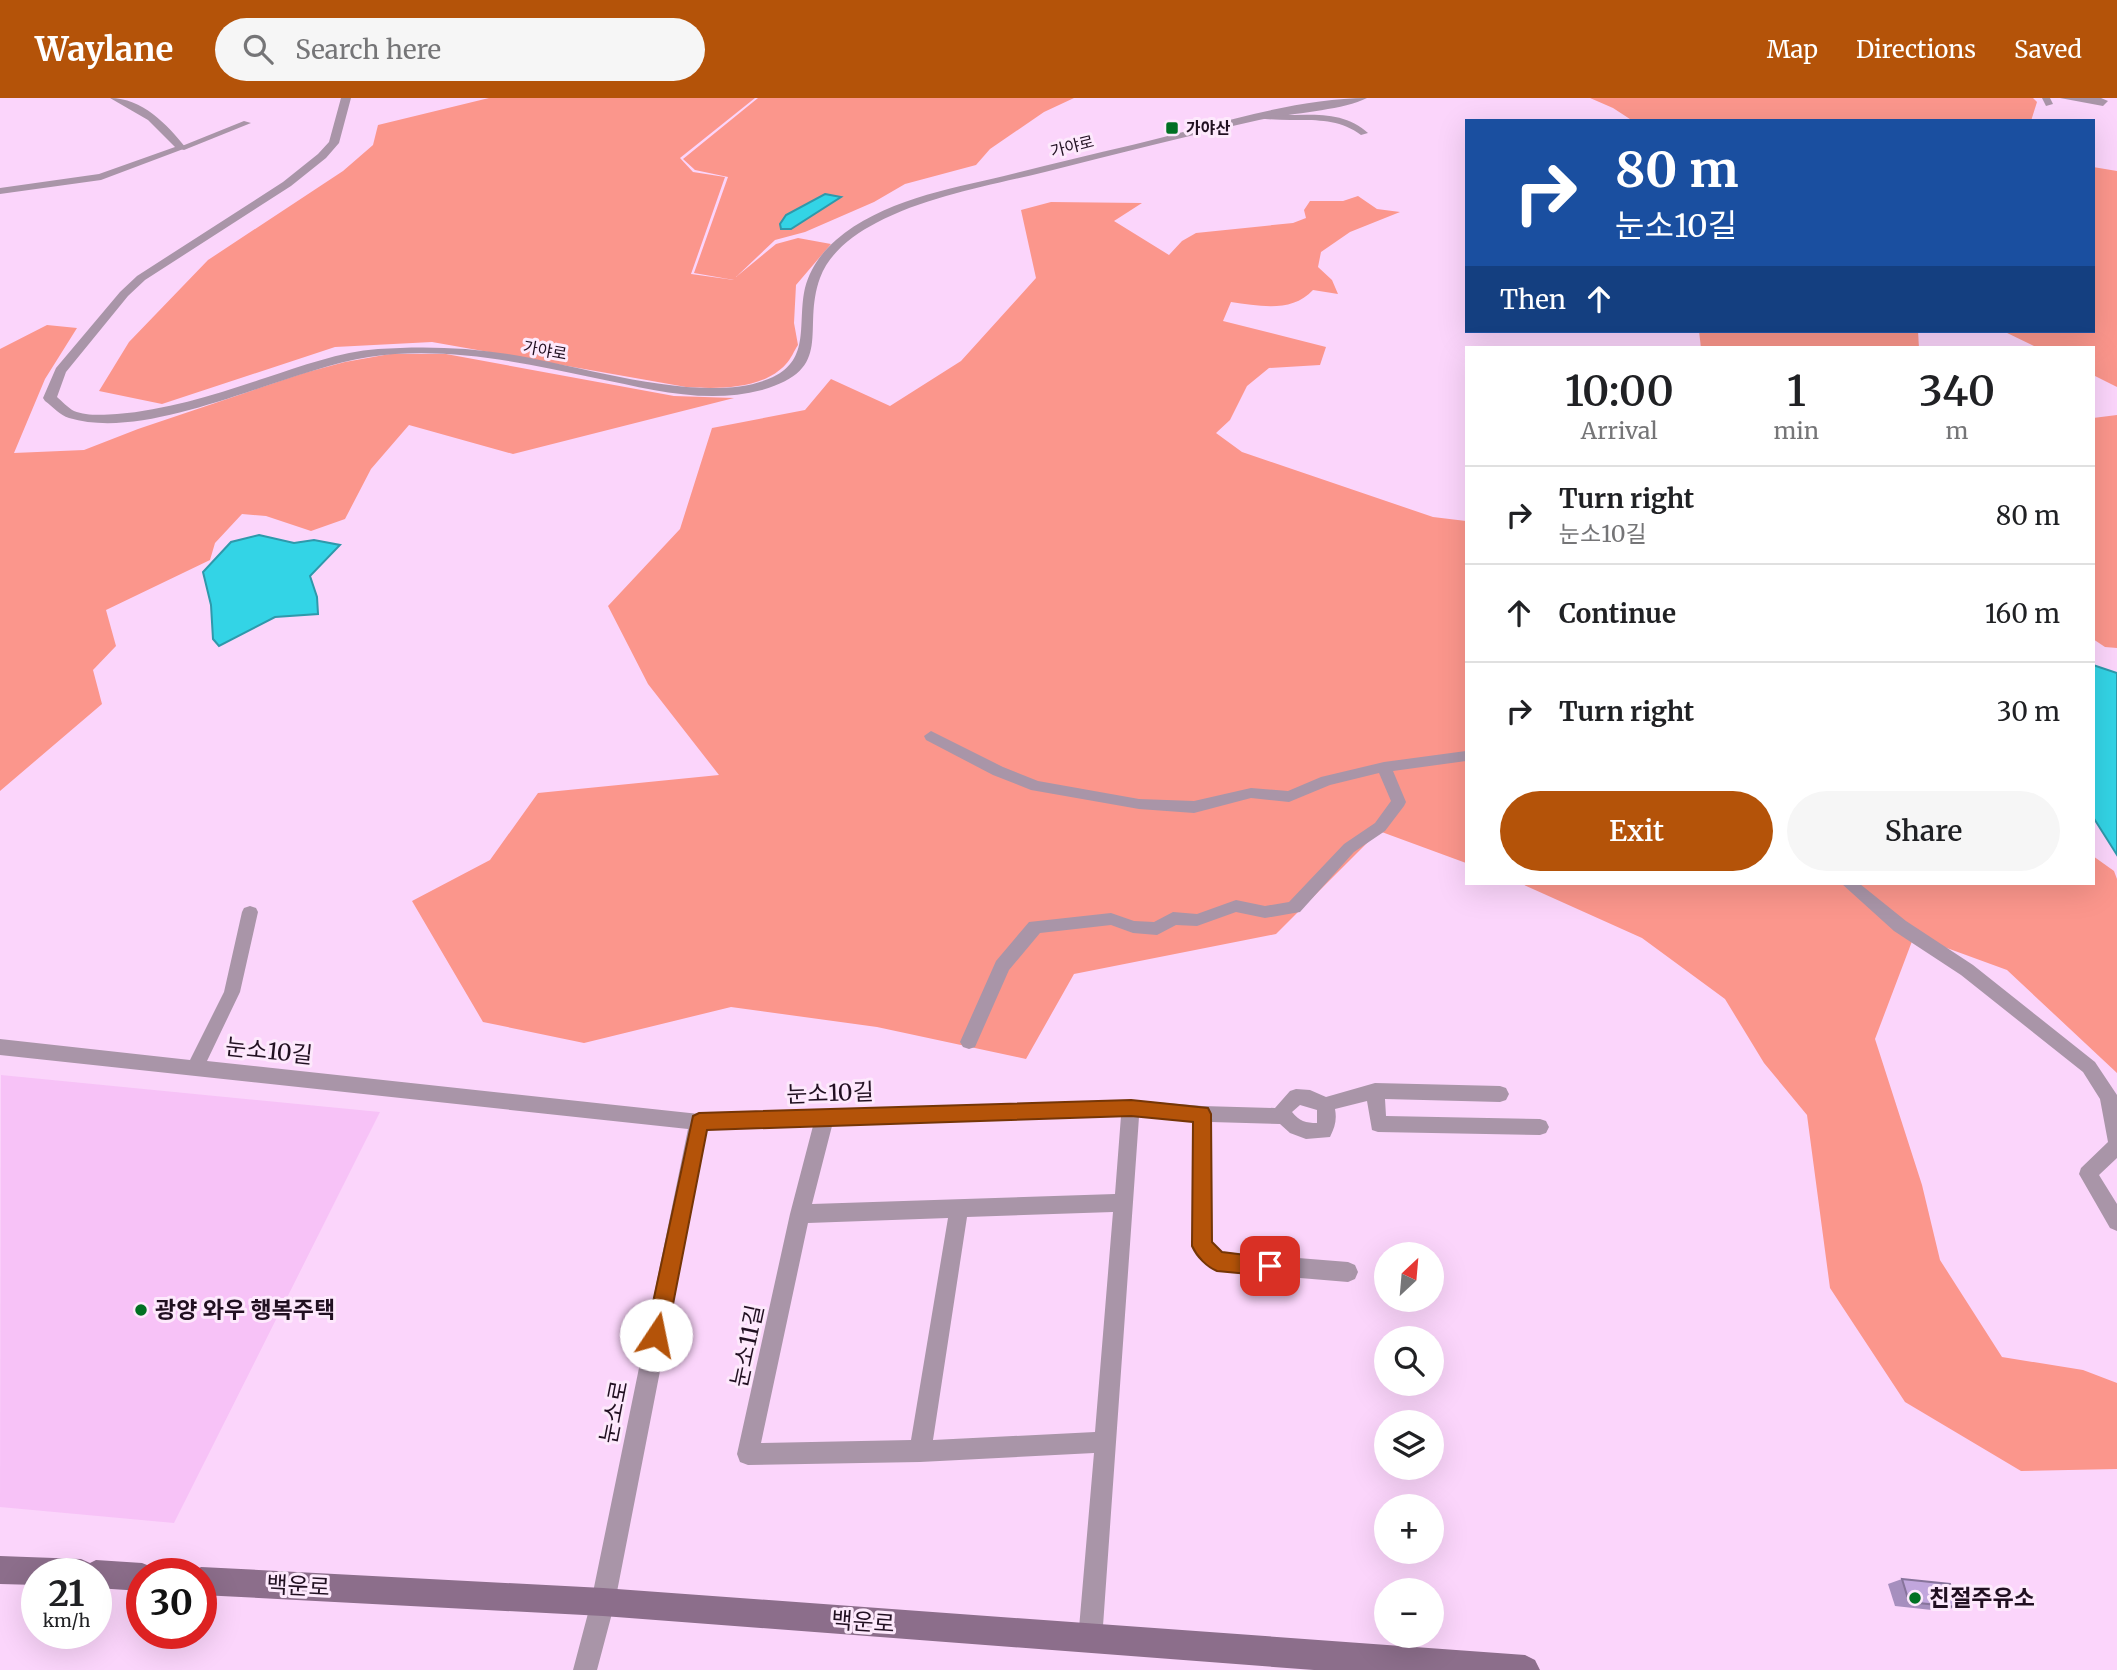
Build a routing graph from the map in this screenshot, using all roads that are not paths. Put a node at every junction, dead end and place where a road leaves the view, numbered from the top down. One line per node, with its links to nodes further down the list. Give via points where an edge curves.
1 (115, 98): 9 (street, via 144,111)
2 (346, 98): 6 (street, 가야로, via 334,143 323,156 154,268 124,294 60,371 50,398 55,406 90,417 160,414 327,361 406,349 469,352 683,392 750,389 780,378 803,357 808,340 808,294 818,270 834,249 880,217 967,188)
3 (1362, 98): 6 (street, 가야로)
4 (2064, 98): 5 (street, via 2103,104)
5 (2091, 98)
6 (1262, 116): 8 (street, via 1278,120 1332,118 1350,122)
7 (247, 123): 9 (street)
8 (1364, 133)
9 (181, 148): 10 (street, via 101,177)
10 (0, 191)
11 (931, 736): 13 (street, via 1036,786 1139,804 1194,807 1251,793 1289,797 1326,780)
12 (1465, 756): 13 (street)
13 (1384, 767): 16 (street, via 1399,802 1380,827 1349,848 1294,908 1265,912 1236,906 1197,920 1173,918 1157,929 1111,919 1035,927 1002,967)
14 (1851, 885): 28 (street, via 2089,1067 2109,1097)
15 (250, 912): 18 (street, via 232,992)
16 (969, 1042)
17 (0, 1047): 18 (street, 눈소10길)
18 (194, 1069): 26 (street, 눈소10길)
19 (1376, 1091): 20 (street); 21 (street, via 1343,1096); 27 (street, via 1378,1124)
20 (1500, 1094)
21 (1325, 1105): 24 (street, via 1296,1097 1283,1109); 24 (street, via 1328,1119 1324,1131 1308,1133 1293,1127)
22 (1131, 1108): 23 (street, 눈소10길); 25 (street, 눈소10길); 29 (street)
23 (1202, 1114): 24 (street, 눈소10길); 33 (street, via 1202,1246 1217,1261)
24 (1284, 1116)
25 (824, 1120): 26 (street, 눈소10길); 31 (street)
26 (699, 1122): 39 (street, 눈소로)
27 (1539, 1127)
28 (2117, 1144): 32 (street, via 2088,1174)
29 (1123, 1203): 30 (street); 34 (street)
30 (959, 1209): 31 (street); 35 (street)
31 (800, 1214): 35 (street, 눈소11길, via 748,1454)
32 (2117, 1222)
33 (1348, 1272)
34 (1105, 1442): 35 (street, 눈소11길); 40 (street)
35 (920, 1451)
36 (0, 1570): 37 (main road)
37 (21, 1571)
38 (217, 1582): 39 (main road, 백운로)
39 (603, 1602): 40 (main road, 백운로); 41 (street, 눈소로)
40 (1090, 1640): 42 (main road, 백운로)
41 (585, 1670)
42 (1525, 1670)

